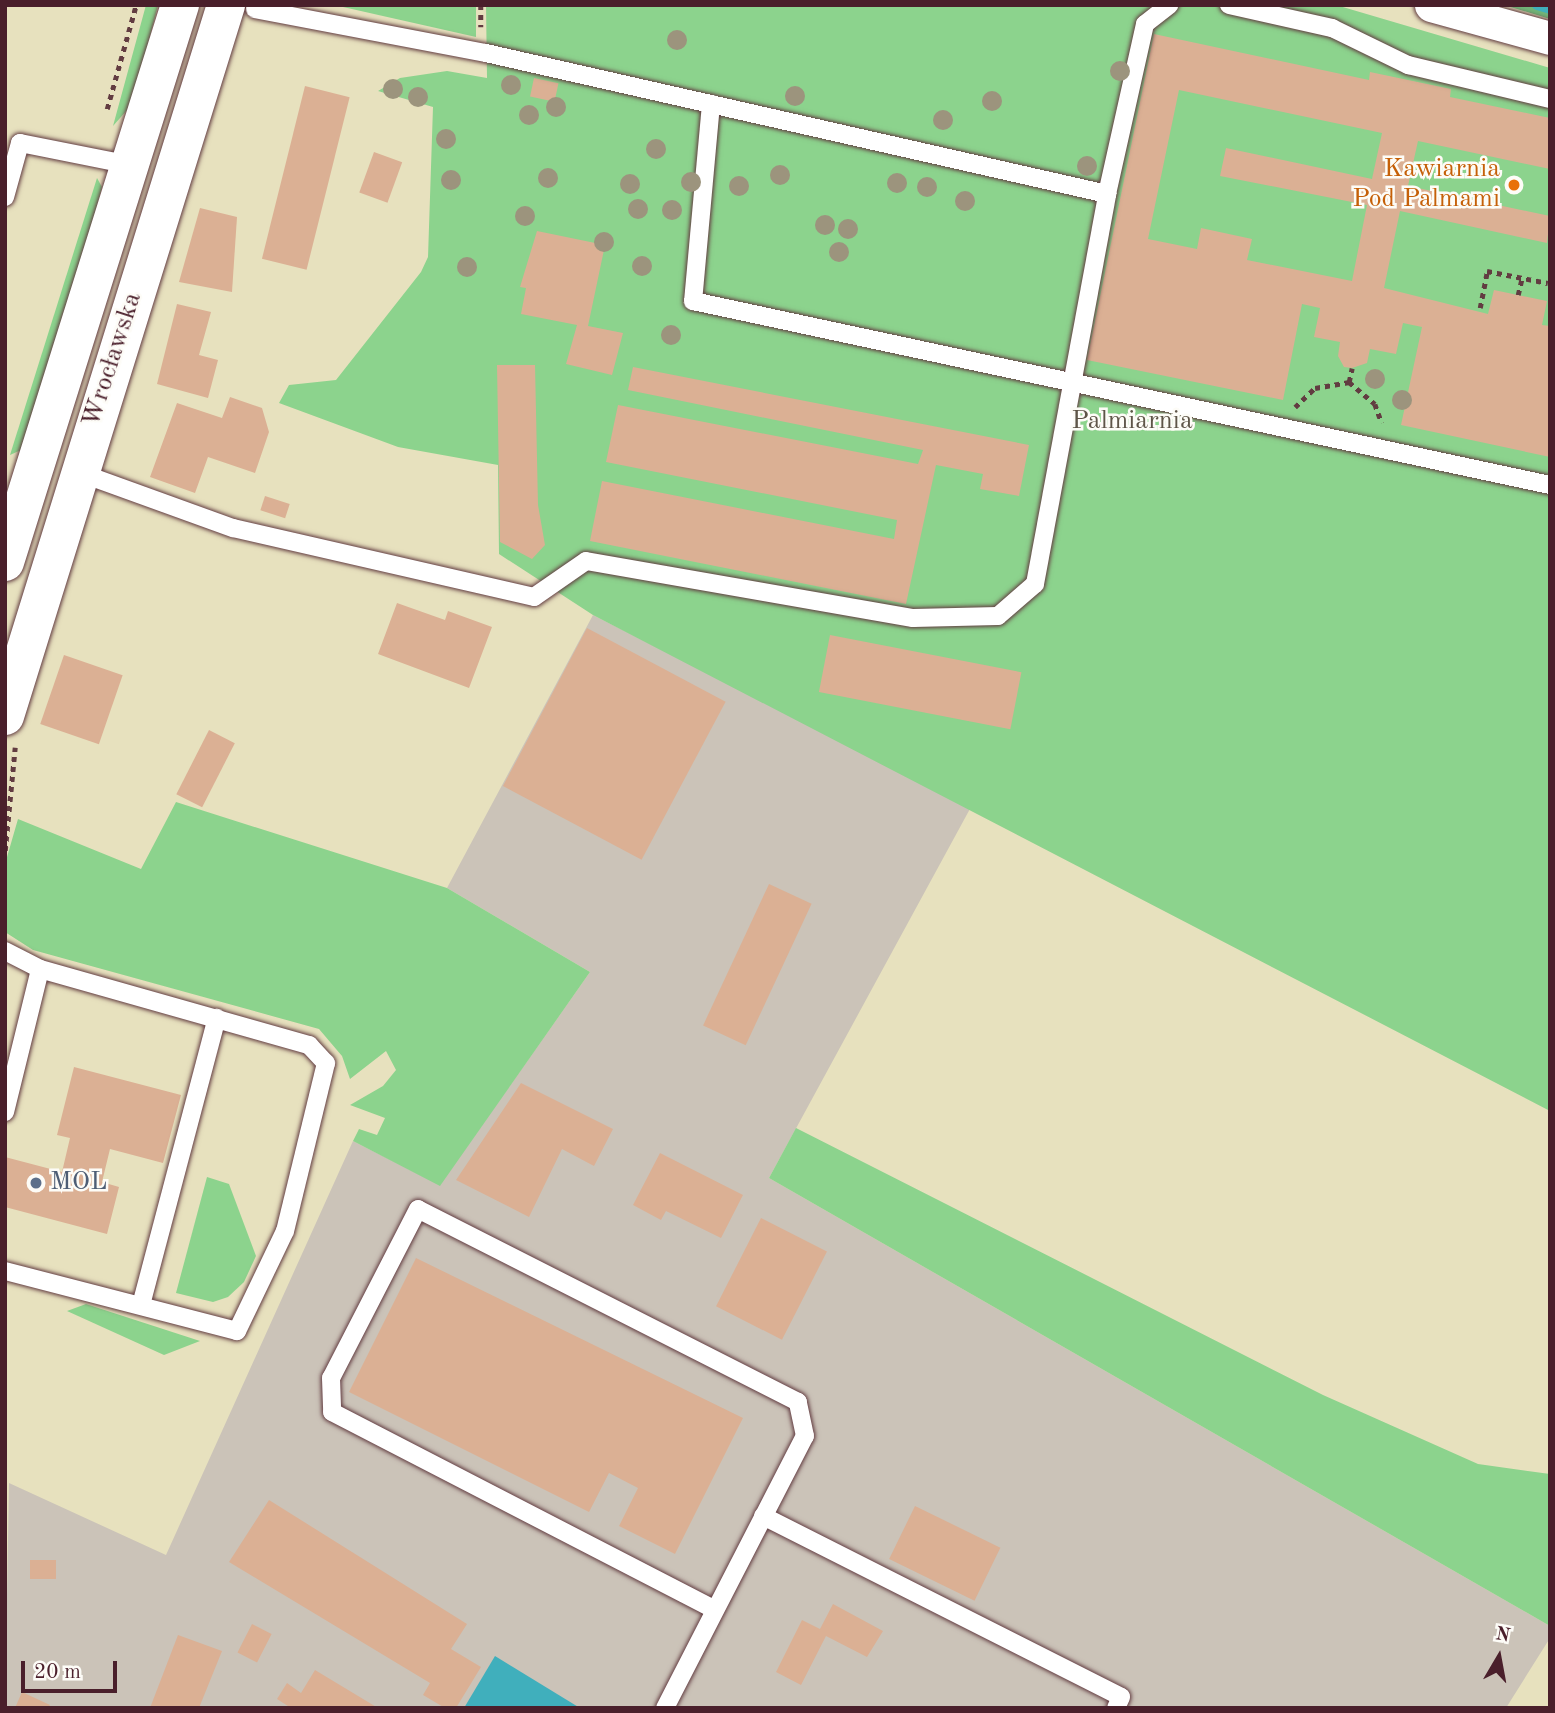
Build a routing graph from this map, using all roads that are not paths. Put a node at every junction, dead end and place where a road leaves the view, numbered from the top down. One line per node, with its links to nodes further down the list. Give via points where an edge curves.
1 (180, 5): 9 (main road, Wrocławska)
2 (1168, 5): 10 (lane, via 1145,24)
3 (1228, 5): 7 (lane, via 1332,28 1408,65)
4 (1431, 5): 6 (street)
5 (240, 7): 8 (lane, via 486,53); 13 (main road, Wrocławska)
6 (1550, 38)
7 (1550, 99)
8 (710, 104): 10 (lane); 12 (lane, via 693,301)
9 (130, 165): 11 (lane, via 20,143); 14 (main road, Wrocławska)
10 (1107, 194): 12 (lane)
11 (5, 197)
12 (1073, 382): 13 (lane, via 1035,584 998,616 913,618 586,561 534,597 233,528); 15 (lane)
13 (78, 472): 17 (main road, Wrocławska)
14 (17, 482): 16 (main road, Wrocławska)
15 (1550, 485)
16 (5, 562)
17 (5, 716)
18 (5, 951): 19 (lane)
19 (40, 968): 20 (lane); 21 (lane)
20 (217, 1018): 23 (lane); 23 (lane, via 309,1045 327,1063 285,1231 237,1331)
21 (5, 1112)
22 (5, 1271): 23 (lane)
23 (141, 1305)
24 (763, 1516): 25 (lane); 25 (lane, via 805,1436 797,1402 418,1209 331,1378 332,1412); 27 (lane, via 1121,1697)
25 (715, 1610): 26 (lane)
26 (665, 1708)
27 (1116, 1708)

